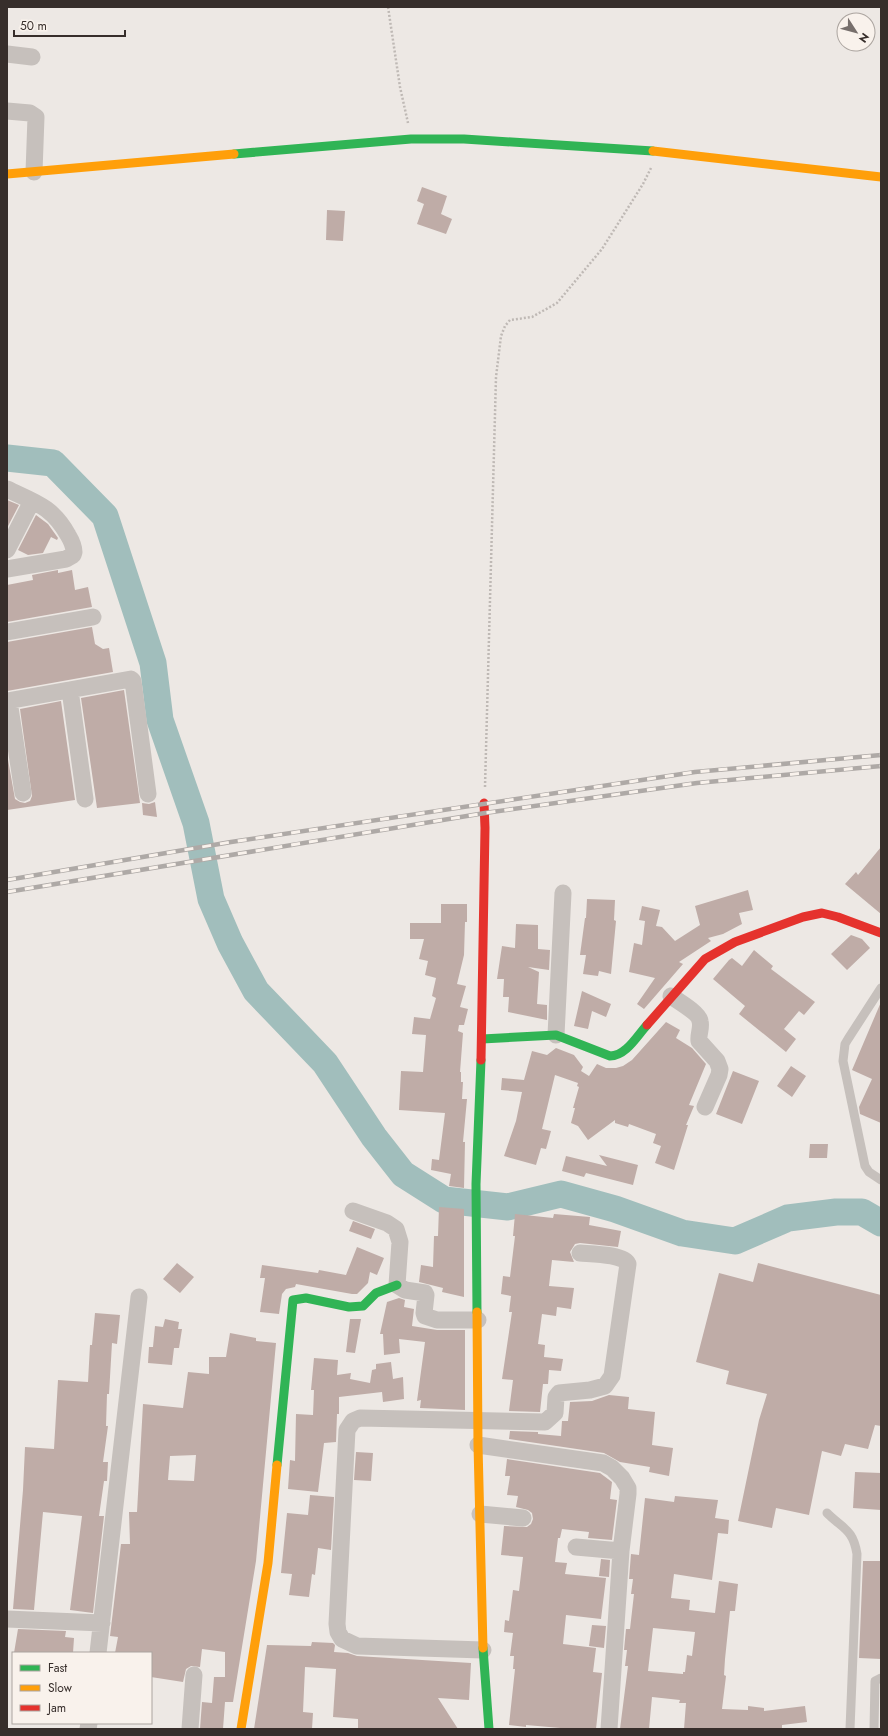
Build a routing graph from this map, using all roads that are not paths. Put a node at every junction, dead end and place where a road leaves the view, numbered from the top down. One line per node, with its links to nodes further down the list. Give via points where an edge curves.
1 (7, 54): 2 (street)
2 (32, 56)
3 (7, 111): 4 (street, via 30,112 36,117)
4 (34, 172): 5 (street); 6 (street, via 411,139 464,139 659,151)
5 (7, 174)
6 (881, 177)
7 (7, 489): 8 (street)
8 (32, 501): 9 (street); 10 (street, via 54,514 72,543 74,555 66,559)
9 (7, 550)
10 (7, 569)
11 (93, 617): 12 (street)
12 (7, 632)
13 (70, 690): 14 (street); 16 (street, via 131,679 133,681); 17 (street)
14 (8, 701): 15 (street)
15 (24, 793)
16 (148, 794)
17 (85, 799)
18 (484, 803): 24 (street)
19 (563, 893): 23 (street)
20 (877, 931): 22 (street, via 822,913 803,917 735,942 705,960)
21 (881, 988): 26 (lane, via 845,1044 843,1061 865,1166)
22 (671, 996): 23 (street, via 625,1050 616,1056 597,1052); 25 (street, via 698,1016 701,1023 699,1041 719,1065 719,1075)
23 (556, 1035): 24 (street)
24 (482, 1039): 31 (street, via 476,1184)
25 (705, 1107)
26 (881, 1180)
27 (353, 1211): 29 (street, via 388,1223 396,1229 400,1242)
28 (580, 1253): 32 (street, via 618,1257 626,1260 628,1264 612,1376 608,1383 590,1390 560,1392 556,1397 555,1413 545,1422)
29 (397, 1285): 31 (street, via 405,1290 426,1295 424,1313 429,1318); 47 (street, via 376,1293 363,1306 349,1307 306,1298 293,1300 268,1563)
30 (139, 1297): 40 (street)
31 (478, 1320): 32 (street)
32 (478, 1422): 33 (street); 41 (street, via 360,1418 350,1424 347,1430 336,1624 342,1639 357,1646)
33 (478, 1445): 35 (street); 38 (street, via 596,1461 612,1468 628,1488)
34 (827, 1513): 50 (lane, via 850,1533 857,1554)
35 (480, 1514): 36 (street); 41 (street)
36 (523, 1518)
37 (576, 1547): 38 (street)
38 (621, 1551): 49 (street)
39 (7, 1619): 40 (street)
40 (102, 1623): 42 (street)
41 (483, 1650): 48 (street)
42 (98, 1652)
43 (194, 1675): 46 (street)
44 (881, 1678): 45 (lane, via 875,1681)
45 (876, 1725)
46 (190, 1729)
47 (241, 1729)
48 (489, 1729)
49 (609, 1729)
50 (850, 1729)

